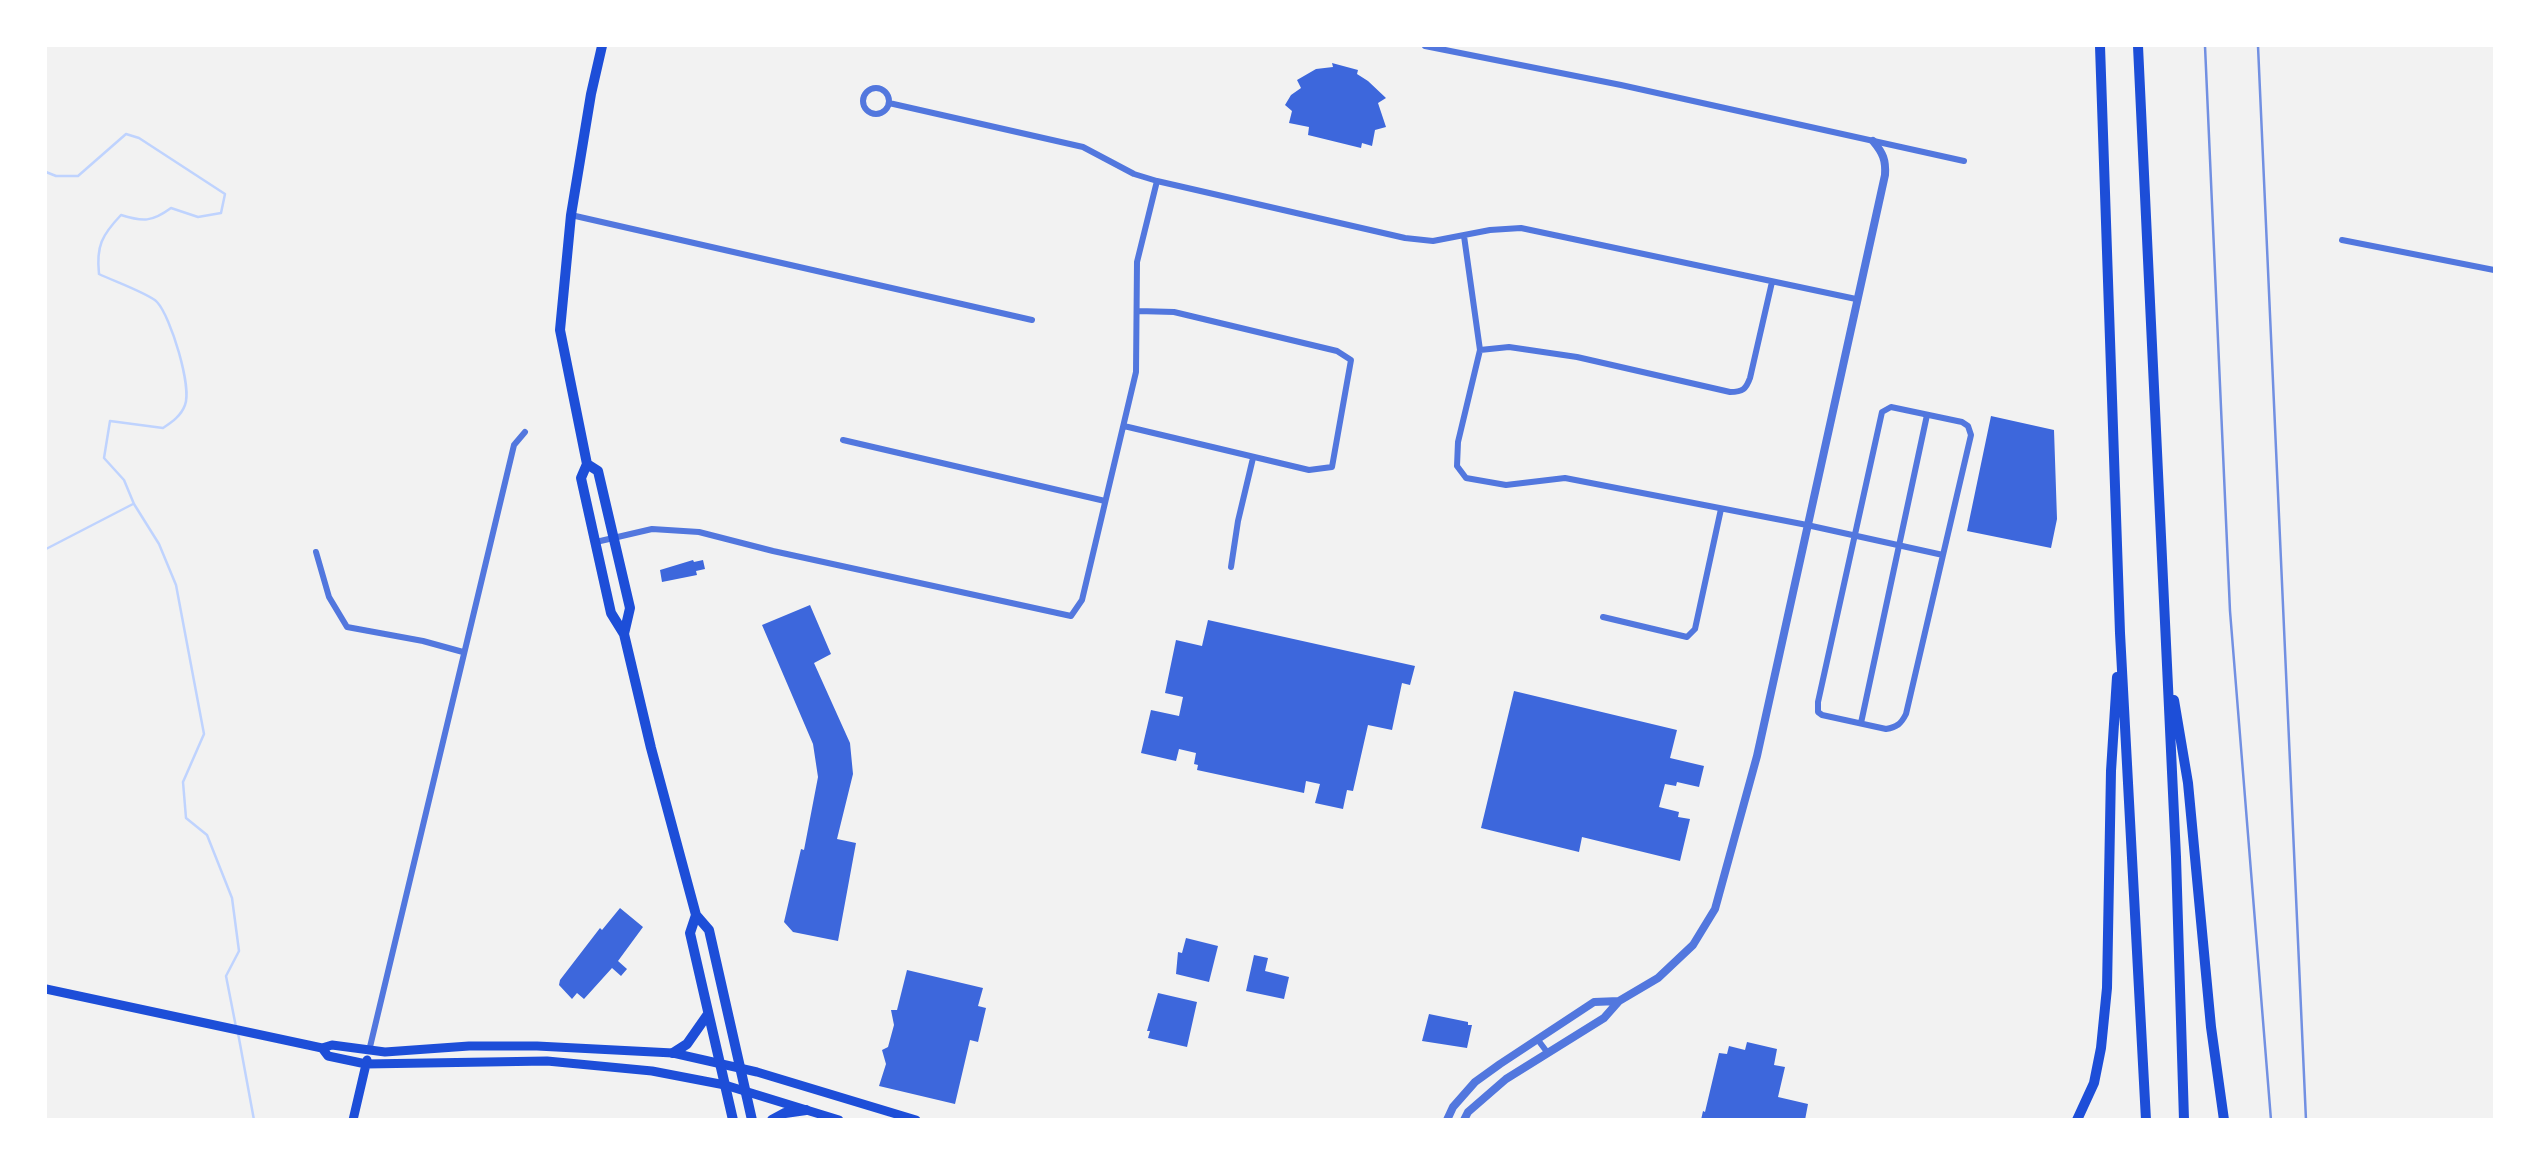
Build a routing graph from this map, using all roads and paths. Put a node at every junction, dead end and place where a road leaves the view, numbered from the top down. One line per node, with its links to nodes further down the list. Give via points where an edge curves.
1 (602, 46): 10 (main road)
2 (1425, 46): 5 (street)
3 (2099, 46): 36 (highway)
4 (2138, 46): 38 (highway)
5 (1459, 49): 7 (street)
6 (889, 103): 6 (street, via 879,88 863,98 867,112 876,114 885,111); 9 (street, via 1083,147)
7 (1873, 141): 8 (street); 15 (street, via 1886,161 1885,175)
8 (1964, 161)
9 (1157, 181): 11 (street, via 1405,238 1433,241); 16 (street, via 1137,262)
10 (571, 215): 17 (street); 24 (main road, via 560,330)
11 (1464, 236): 14 (street, via 1521,228); 18 (street)
12 (2342, 240): 13 (street)
13 (2494, 271)
14 (1772, 282): 15 (street); 18 (street, via 1750,377 1741,392 1509,346)
15 (1856, 299): 27 (street)
16 (1138, 311): 20 (street, via 1136,372); 23 (street, via 1174,312 1209,320 1337,351 1351,360 1332,467 1309,470)
17 (1032, 320)
18 (1480, 350): 26 (street, via 1458,442 1457,466 1466,478 1506,485 1565,478)
19 (1927, 415): 28 (street, via 1891,407 1882,412); 31 (street); 33 (street, via 1962,422 1970,435)
20 (1124, 426): 23 (street); 25 (street)
21 (526, 432): 39 (street, via 513,444)
22 (843, 440): 25 (street)
23 (1254, 458): 34 (street)
24 (587, 464): 29 (main road, via 598,471); 30 (main road, via 581,478)
25 (1105, 501): 29 (street, via 1082,600 1072,616 699,532 652,529)
26 (1721, 509): 27 (street); 35 (street, via 1695,629 1687,638)
27 (1807, 525): 28 (street); 43 (street, via 1757,755 1715,909 1678,960)
28 (1856, 536): 31 (street); 40 (street, via 1818,712)
29 (613, 539): 30 (street); 37 (main road, via 630,608)
30 (596, 542): 37 (main road, via 611,613)
31 (1899, 545): 33 (street); 40 (street)
32 (316, 552): 39 (street, via 329,597 347,626)
33 (1943, 555): 40 (street, via 1906,714 1896,727)
34 (1231, 567)
35 (1603, 617)
36 (2120, 633): 64 (highway, via 2111,771 2107,988 2094,1083); 65 (highway)
37 (624, 634): 41 (main road)
38 (2165, 649): 66 (highway); 67 (highway, via 2188,783 2209,1013)
39 (463, 652): 47 (street)
40 (1861, 723)
41 (696, 915): 44 (main road, via 690,933); 52 (main road, via 709,930)
42 (46, 989): 46 (main road)
43 (1619, 1001): 45 (street, via 1594,1002); 48 (street, via 1604,1017)
44 (708, 1014): 49 (main road, via 687,1044); 50 (main road)
45 (1538, 1040): 48 (street); 62 (street, via 1475,1082)
46 (322, 1048): 47 (main road, via 332,1045); 51 (main road, via 328,1056)
47 (369, 1051): 49 (main road, via 537,1046); 51 (main road)
48 (1547, 1052): 63 (street, via 1506,1079)
49 (673, 1053): 50 (main road)
50 (720, 1062): 52 (main road); 53 (main road)
51 (366, 1063): 53 (main road, via 582,1063); 56 (main road)
52 (742, 1068): 54 (main road); 61 (main road)
53 (725, 1085): 54 (main road); 57 (main road)
54 (746, 1092): 55 (main road); 58 (main road)
55 (806, 1110): 59 (main road); 60 (main road)
56 (353, 1119)
57 (733, 1119)
58 (752, 1119)
59 (772, 1119)
60 (839, 1119)
61 (916, 1119)
62 (1447, 1119)
63 (1464, 1119)
64 (2077, 1119)
65 (2146, 1119)
66 (2185, 1119)
67 (2224, 1119)

